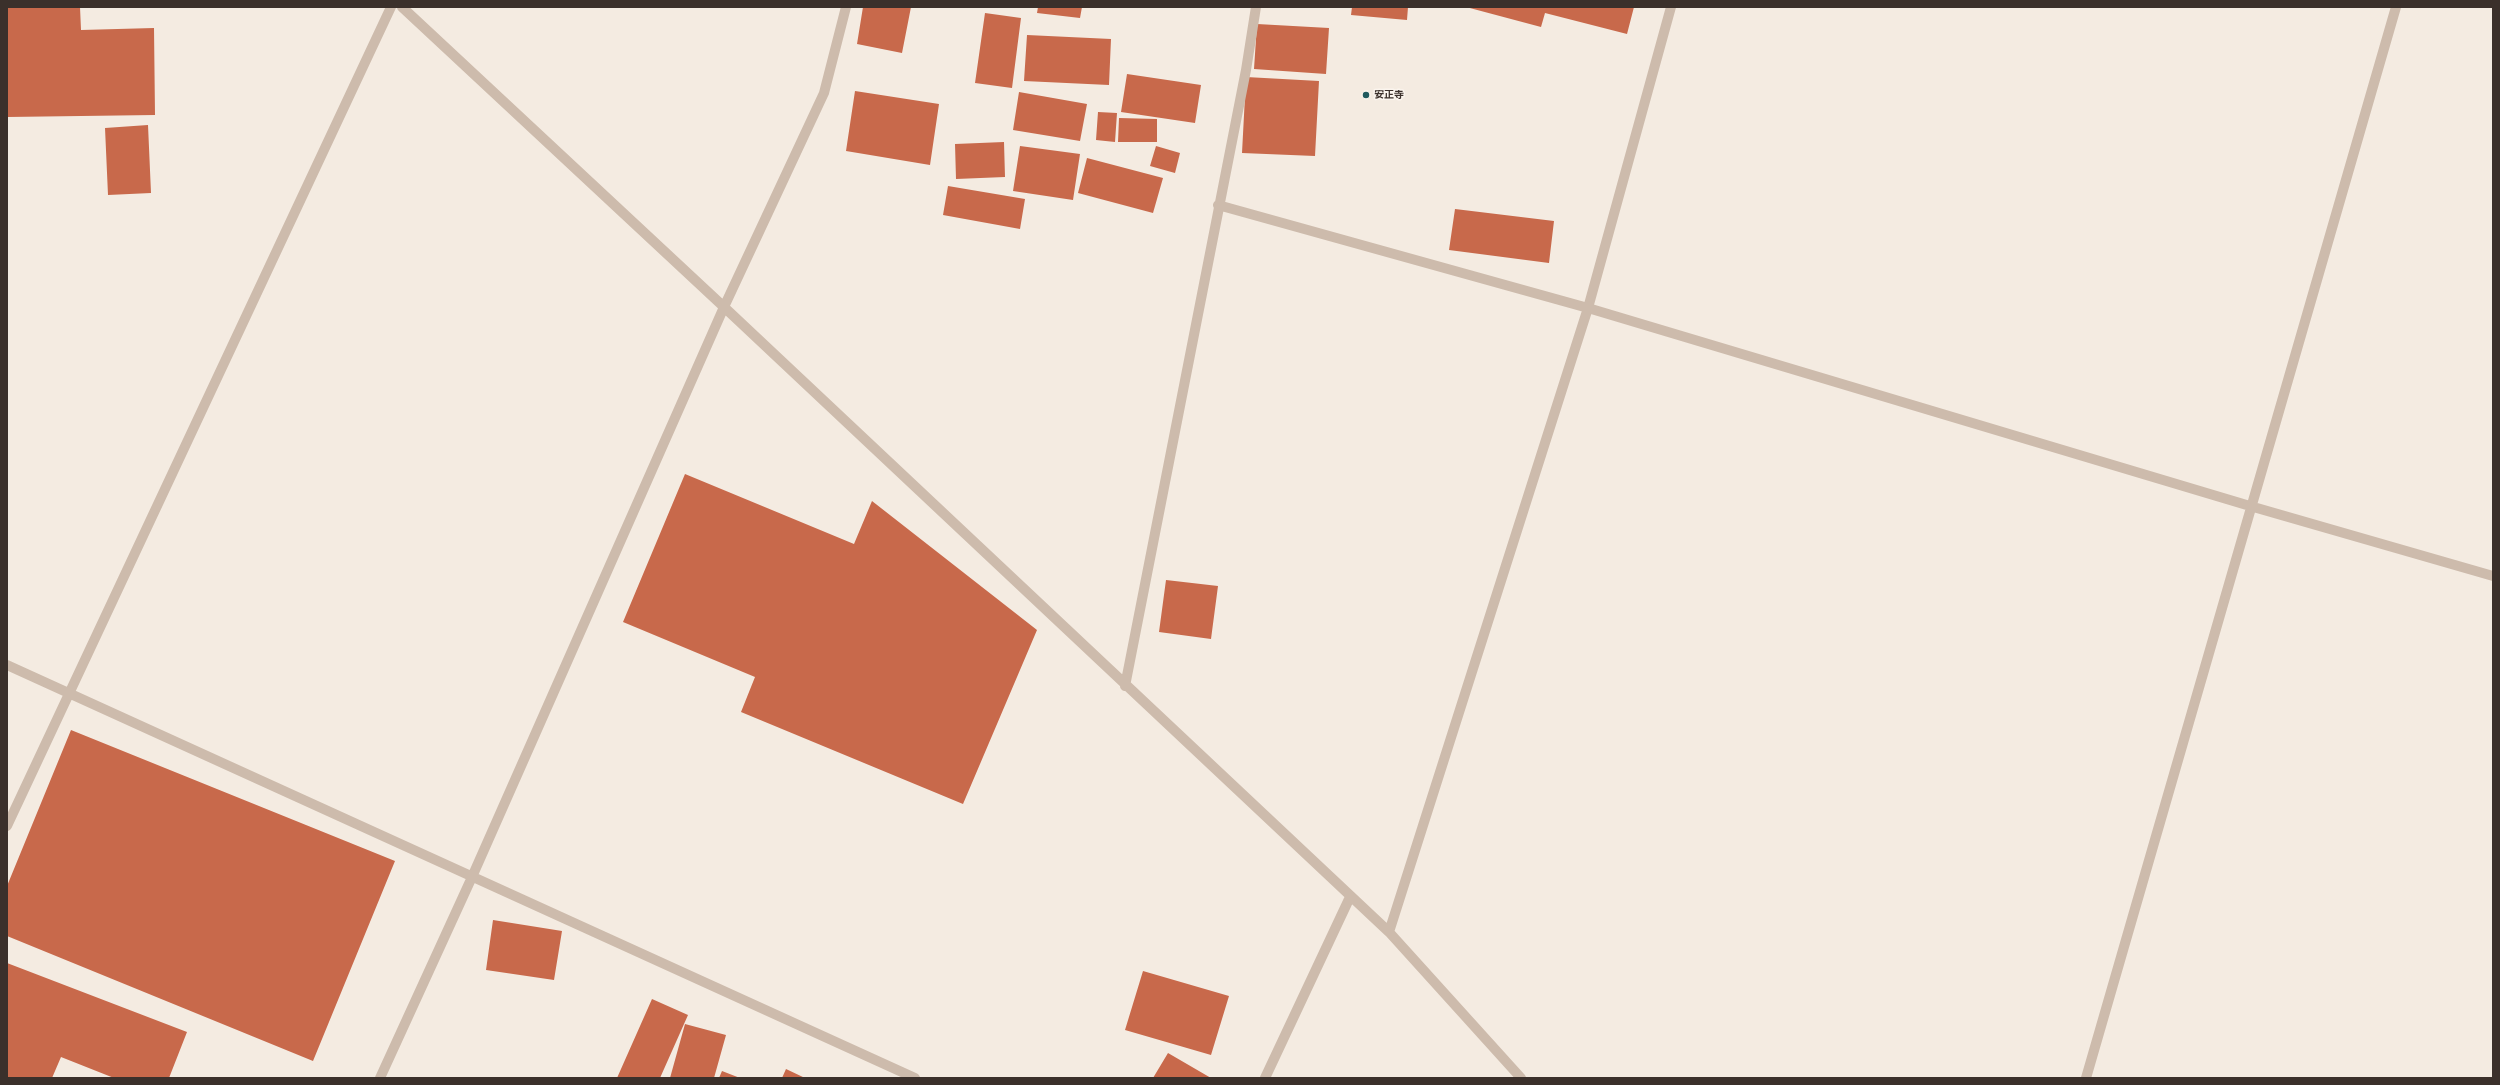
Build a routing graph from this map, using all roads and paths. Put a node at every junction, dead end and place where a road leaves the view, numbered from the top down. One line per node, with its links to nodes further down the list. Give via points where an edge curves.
1 (391, 7): 14 (street)
2 (402, 7): 8 (street)
3 (846, 7): 8 (street, via 824,93)
4 (1256, 7): 7 (street, via 1246,70)
5 (1671, 7): 9 (street)
6 (2396, 7): 10 (street)
7 (1218, 205): 9 (street); 13 (street)
8 (724, 307): 13 (street); 16 (street)
9 (1588, 308): 10 (street); 18 (street)
10 (2250, 506): 11 (street); 23 (street)
11 (2493, 576)
12 (7, 665): 14 (street)
13 (1125, 686): 17 (street)
14 (68, 693): 15 (street); 16 (street)
15 (7, 826)
16 (472, 877): 19 (street); 20 (street)
17 (1350, 897): 18 (street); 21 (street)
18 (1389, 932): 22 (street)
19 (380, 1078)
20 (915, 1078)
21 (1265, 1078)
22 (1521, 1078)
23 (2086, 1078)

